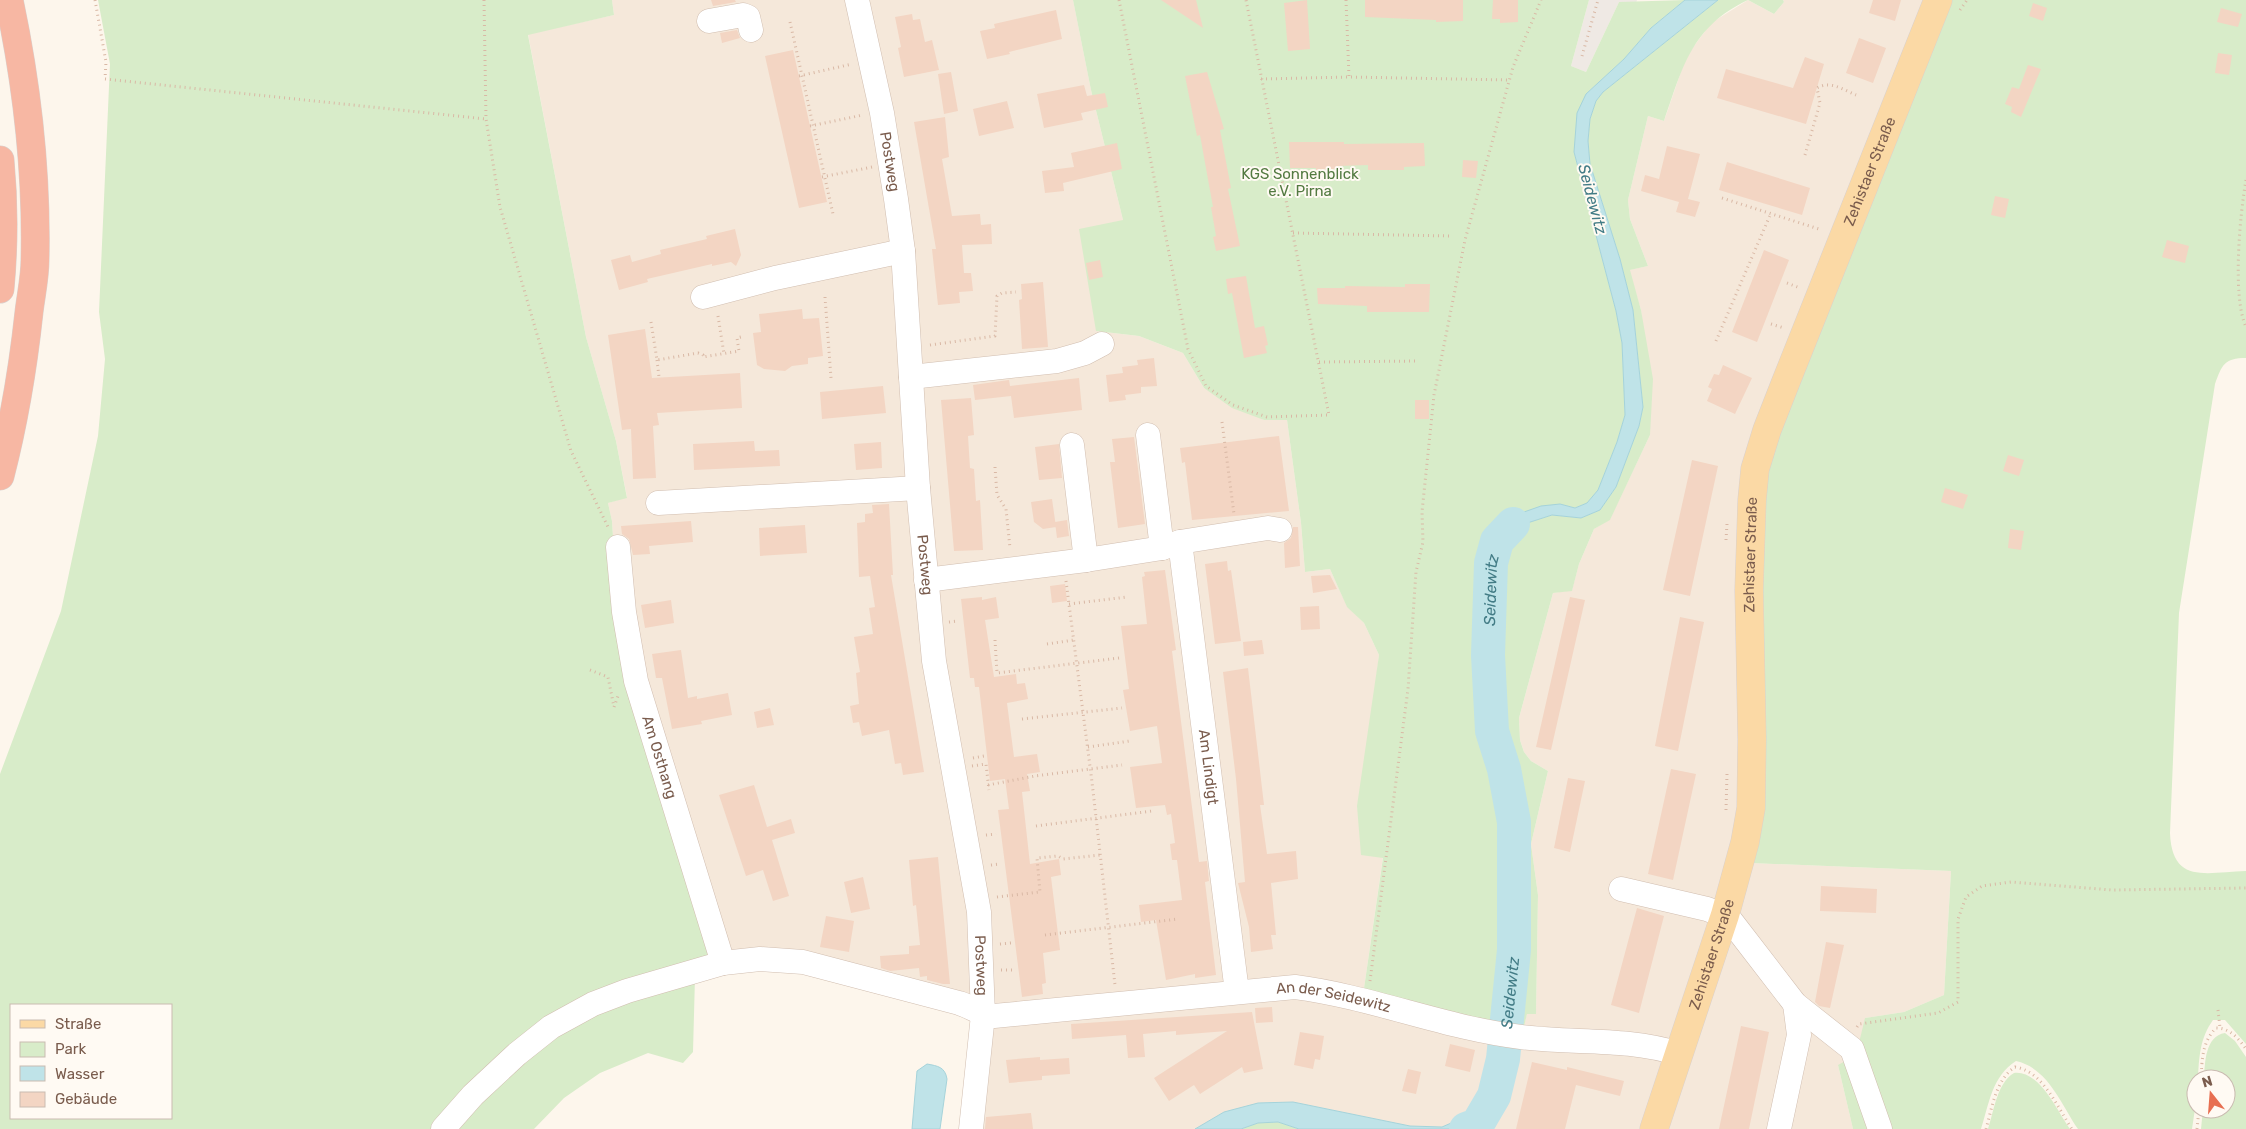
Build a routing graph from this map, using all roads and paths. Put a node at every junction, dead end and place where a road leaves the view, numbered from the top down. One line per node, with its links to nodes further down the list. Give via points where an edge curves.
1 (9, 0): 62 (highway, via 21,58 34,177 35,261 24,364)
2 (95, 0): 22 (path, via 106,62 105,79)
3 (484, 0): 22 (path)
4 (857, 0): 35 (street, Postweg, via 882,113)
5 (1119, 0): 54 (path, via 1188,349 1206,386 1233,405 1267,417 1329,415)
6 (1246, 0): 18 (path)
7 (1346, 0): 17 (path)
8 (1541, 0): 19 (path)
9 (1598, 0): 14 (path)
10 (1938, 0): 100 (main road, Zehistaer Straße, via 1784,384 1755,469 1749,590 1751,808 1742,857)
11 (709, 22): 13 (street, via 743,15 748,16)
12 (790, 22): 16 (path)
13 (751, 30)
14 (1582, 56)
15 (859, 62): 16 (path)
16 (801, 76): 23 (path)
17 (1349, 77): 18 (path); 19 (path)
18 (1262, 79): 33 (path)
19 (1510, 80): 106 (path, via 1465,240 1434,395 1408,689)
20 (1856, 95): 24 (path, via 1831,85 1817,88 1820,103)
21 (868, 114): 23 (path)
22 (486, 118): 68 (path, via 500,207 571,451)
23 (812, 126): 27 (path)
24 (1805, 155)
25 (0, 160): 37 (highway, via 3,252)
26 (877, 166): 27 (path)
27 (823, 177): 31 (path)
28 (2246, 180): 45 (path, via 2241,207 2238,275 2242,319)
29 (1722, 198): 30 (path)
30 (1771, 213): 32 (path); 48 (path)
31 (833, 214)
32 (1830, 232)
33 (1293, 233): 34 (path); 54 (path)
34 (1451, 236)
35 (902, 251): 40 (street); 50 (street, Postweg)
36 (1787, 283): 38 (path)
37 (0, 289)
38 (1807, 291)
39 (1016, 292): 50 (path, via 998,296 996,336)
40 (703, 297)
41 (824, 297): 57 (path)
42 (718, 316): 51 (path)
43 (650, 322): 52 (path)
44 (1771, 324): 46 (path)
45 (2246, 327)
46 (1791, 330)
47 (741, 337): 51 (path, via 737,338 740,351)
48 (1716, 341)
49 (1102, 344): 56 (street, via 1057,361)
50 (909, 349): 56 (street, Postweg)
51 (724, 354): 52 (path, via 703,357 698,353)
52 (657, 360): 55 (path)
53 (1418, 361): 54 (path)
54 (1319, 362)
55 (659, 377)
56 (911, 377): 63 (street, Postweg)
57 (831, 378)
58 (1222, 422): 65 (path)
59 (1148, 435): 67 (street, Am Lindigt)
60 (1072, 446): 69 (street)
61 (995, 467): 70 (path, via 997,495 1006,509)
62 (0, 476)
63 (918, 488): 64 (street); 71 (street, Postweg)
64 (658, 504)
65 (1234, 517)
66 (1280, 530): 67 (street, via 1268,528)
67 (1171, 545): 69 (street); 105 (street, Am Lindigt)
68 (618, 547): 104 (street, Am Osthang, via 624,612 636,681)
69 (1075, 562): 70 (street); 73 (path)
70 (1012, 570): 71 (street)
71 (926, 580): 110 (street, Postweg, via 934,661 979,912)
72 (1127, 597): 73 (path)
73 (1069, 604): 75 (path)
74 (995, 640): 78 (path, via 997,673)
75 (1074, 640): 76 (path); 78 (path)
76 (1047, 644)
77 (1119, 658): 78 (path)
78 (1077, 662): 82 (path)
79 (590, 670): 80 (path, via 608,677 614,707)
80 (620, 693)
81 (1122, 708): 82 (path)
82 (1083, 713): 83 (path); 85 (path)
83 (1022, 719)
84 (1130, 741): 85 (path)
85 (1088, 747): 90 (path)
86 (984, 756): 87 (path)
87 (965, 759)
88 (1122, 765): 90 (path)
89 (967, 766): 91 (path, via 986,764)
90 (1090, 769): 91 (path); 94 (path)
91 (988, 785): 92 (path)
92 (989, 790)
93 (1152, 811): 94 (path)
94 (1096, 817): 95 (path); 96 (path)
95 (1036, 826)
96 (1100, 855): 99 (path, via 1037,858 1040,892); 102 (path)
97 (2246, 888): 112 (path, via 2112,890 2011,882 1982,886 1966,897 1958,919 1958,1002 1938,1013 1859,1024 1853,1033)
98 (1622, 889): 100 (street)
99 (996, 897)
100 (1725, 915): 107 (street); 114 (main road, Zehistaer Straße)
101 (1178, 919): 102 (path)
102 (1108, 927): 103 (path); 108 (path)
103 (1045, 935)
104 (723, 963): 110 (street, via 760,959 803,962 959,1003); 116 (street, via 627,991 593,1004 551,1027 473,1095)
105 (1237, 992): 106 (street, An der Seidewitz, via 1295,987); 108 (street, An der Seidewitz)
106 (1368, 1001): 114 (street, An der Seidewitz, via 1492,1032 1522,1037 1640,1044)
107 (1795, 1004): 112 (street); 119 (street, via 1798,1035)
108 (1117, 1005): 110 (street, An der Seidewitz)
109 (2218, 1010): 111 (path)
110 (983, 1015): 117 (street, Postweg)
111 (2220, 1028): 113 (path, via 2238,1038); 115 (path, via 2208,1036)
112 (1852, 1049): 120 (street)
113 (2246, 1049)
114 (1680, 1054): 118 (main road, Zehistaer Straße)
115 (2201, 1069)
116 (443, 1129)
117 (971, 1129)
118 (1654, 1129)
119 (1779, 1129)
120 (1880, 1129)
121 (1986, 1129): 122 (path, via 2000,1084 2006,1073 2015,1067 2035,1075)
122 (2072, 1129)

